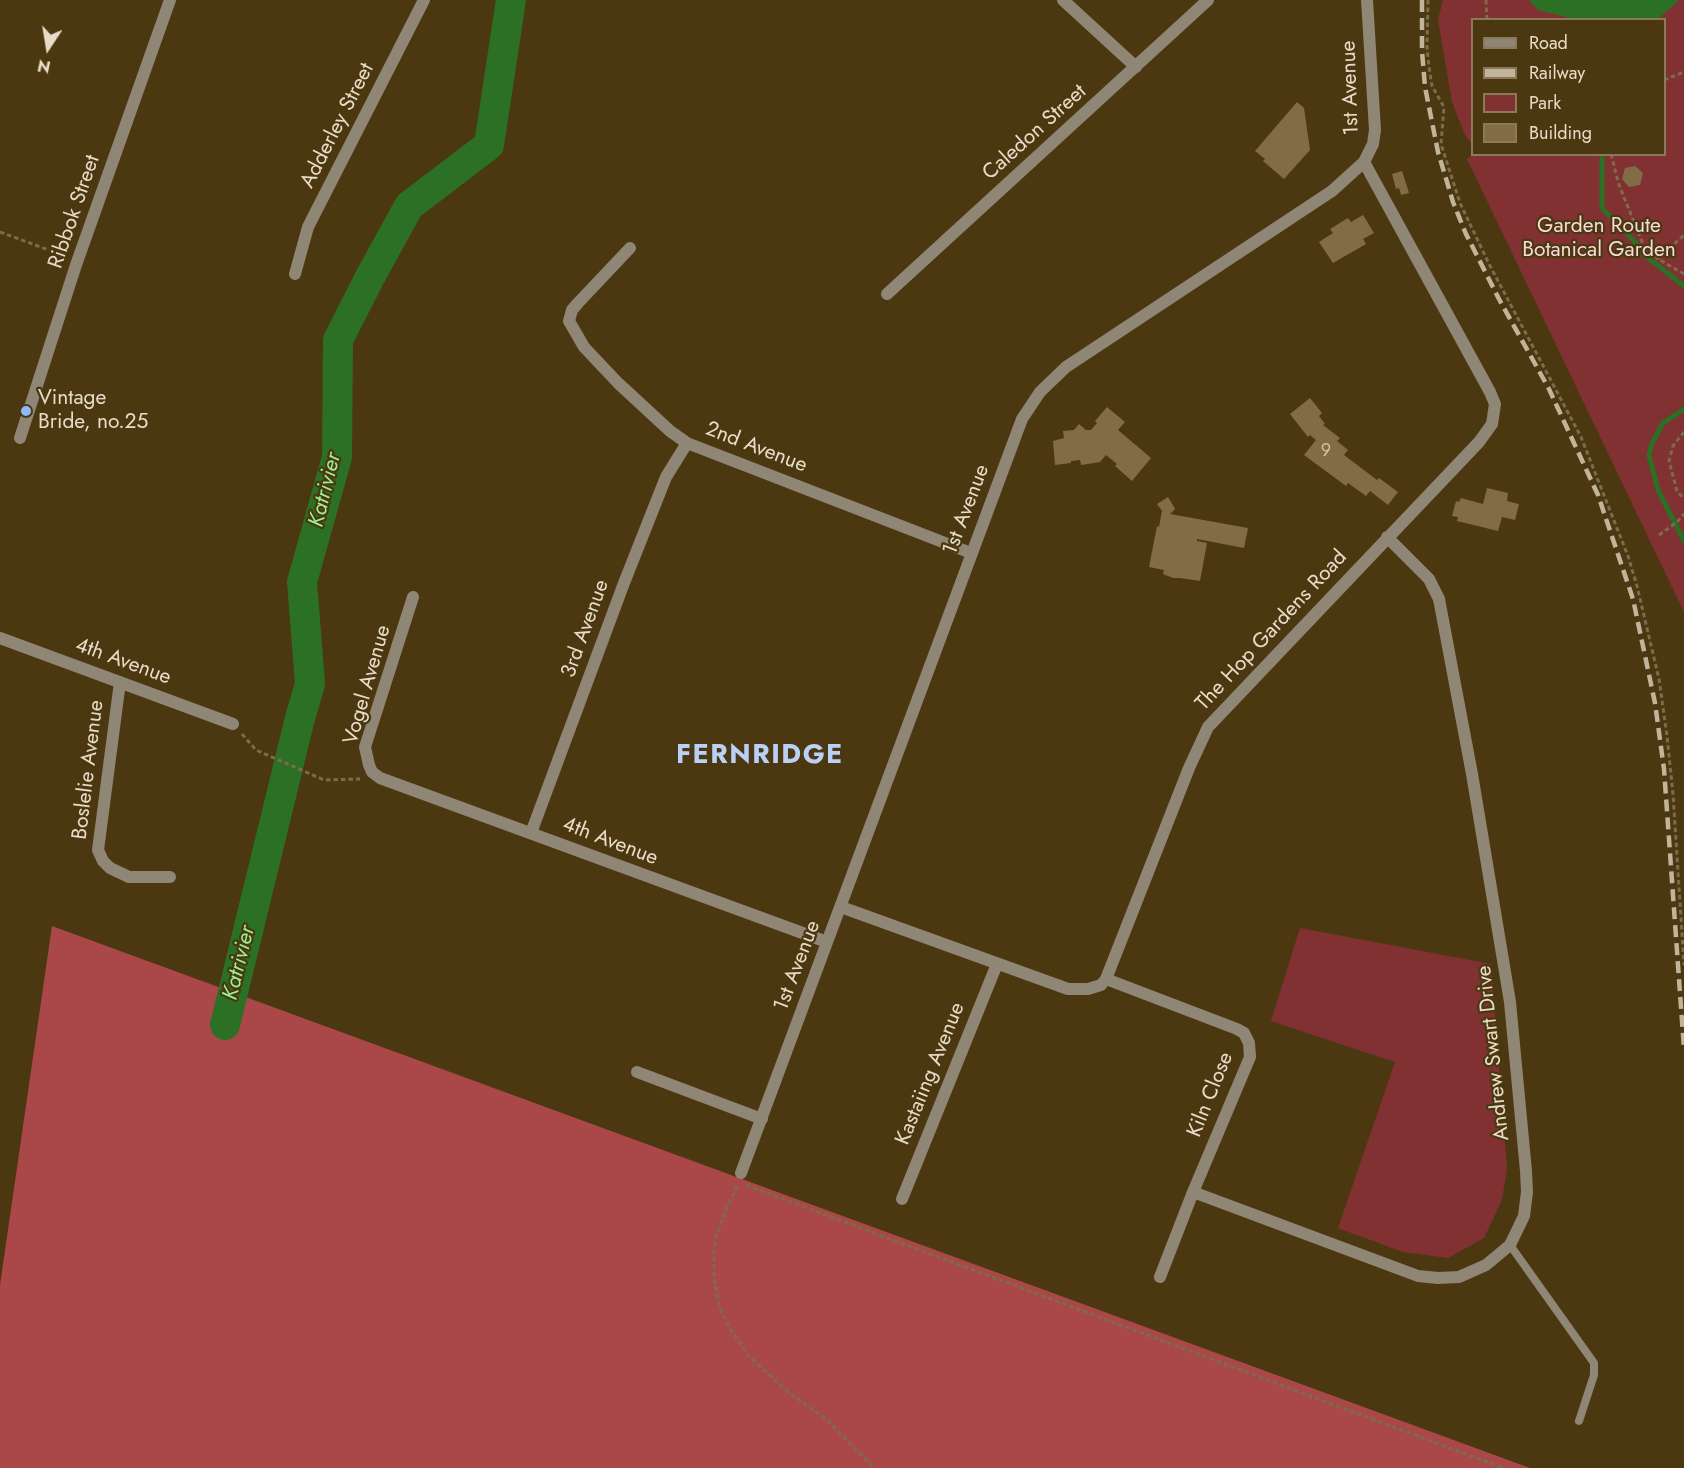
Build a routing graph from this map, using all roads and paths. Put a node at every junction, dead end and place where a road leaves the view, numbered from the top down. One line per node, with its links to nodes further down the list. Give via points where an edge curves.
1 (170, 0): 18 (street, Ribbok Street)
2 (424, 0): 19 (street, Adderley Street, via 308,227)
3 (1063, 0): 9 (street)
4 (1208, 0): 9 (street, Caledon Street)
5 (1367, 0): 13 (street, 1st Avenue, via 1375,130)
6 (1428, 0): 40 (path, via 1429,67 1432,86 1444,107 1441,144 1460,203 1581,437 1640,596 1667,735)
7 (1486, 0): 8 (path)
8 (1487, 18)
9 (1136, 67): 21 (street, Caledon Street)
10 (1684, 72): 11 (path)
11 (1666, 81)
12 (1612, 156): 17 (path, via 1643,244)
13 (1364, 162): 28 (street, The Hop Gardens Road, via 1495,404 1487,434); 29 (street, 1st Avenue, via 1332,190 1050,381 1022,418)
14 (0, 232): 18 (path)
15 (1684, 235): 17 (path)
16 (630, 248): 24 (street, 2nd Avenue, via 572,310 569,321 584,347 618,383)
17 (1658, 259): 20 (path)
18 (78, 260): 23 (street, Ribbok Street)
19 (295, 274)
20 (1684, 274)
21 (887, 294)
22 (1684, 432): 25 (path, via 1673,446 1669,461 1677,491)
23 (20, 438)
24 (687, 443): 29 (street, 2nd Avenue); 35 (street, 3rd Avenue, via 666,477)
25 (1684, 499)
26 (1684, 513): 27 (path)
27 (1659, 535)
28 (1387, 537): 41 (street, The Hop Gardens Road, via 1208,727); 47 (street, Andrew Swart Drive, via 1436,589 1472,774 1510,1002 1526,1171 1524,1216)
29 (971, 553): 37 (street, 1st Avenue)
30 (413, 597): 34 (street, Vogel Avenue, via 365,747 372,772)
31 (0, 638): 32 (street, 4th Avenue)
32 (120, 682): 33 (street, 4th Avenue); 36 (street, Boslelie Avenue, via 98,850 110,868 129,877)
33 (232, 724): 34 (path, via 256,750 324,780)
34 (380, 778): 35 (street, 4th Avenue)
35 (531, 833): 38 (street, 4th Avenue)
36 (170, 877)
37 (841, 907): 38 (street, 1st Avenue); 39 (street)
38 (827, 942): 43 (street, 1st Avenue)
39 (997, 964): 41 (street, via 1068,989 1095,987); 46 (street, Kastaiing Avenue)
40 (1684, 965)
41 (1106, 979): 45 (street, Kiln Close, via 1237,1029 1248,1038 1250,1057)
42 (637, 1072): 43 (street)
43 (762, 1119): 44 (street, 1st Avenue)
44 (741, 1173)
45 (1193, 1192): 47 (street, Andrew Swart Drive, via 1418,1276 1459,1276 1486,1265); 48 (street, Kiln Close)
46 (902, 1199)
47 (1510, 1245): 49 (lane, via 1594,1362 1594,1375)
48 (1160, 1277)
49 (1579, 1421)
50 (874, 1468): 51 (path, via 826,1419 788,1392 749,1356 731,1330 720,1306 714,1250 739,1183)
51 (1503, 1468)

